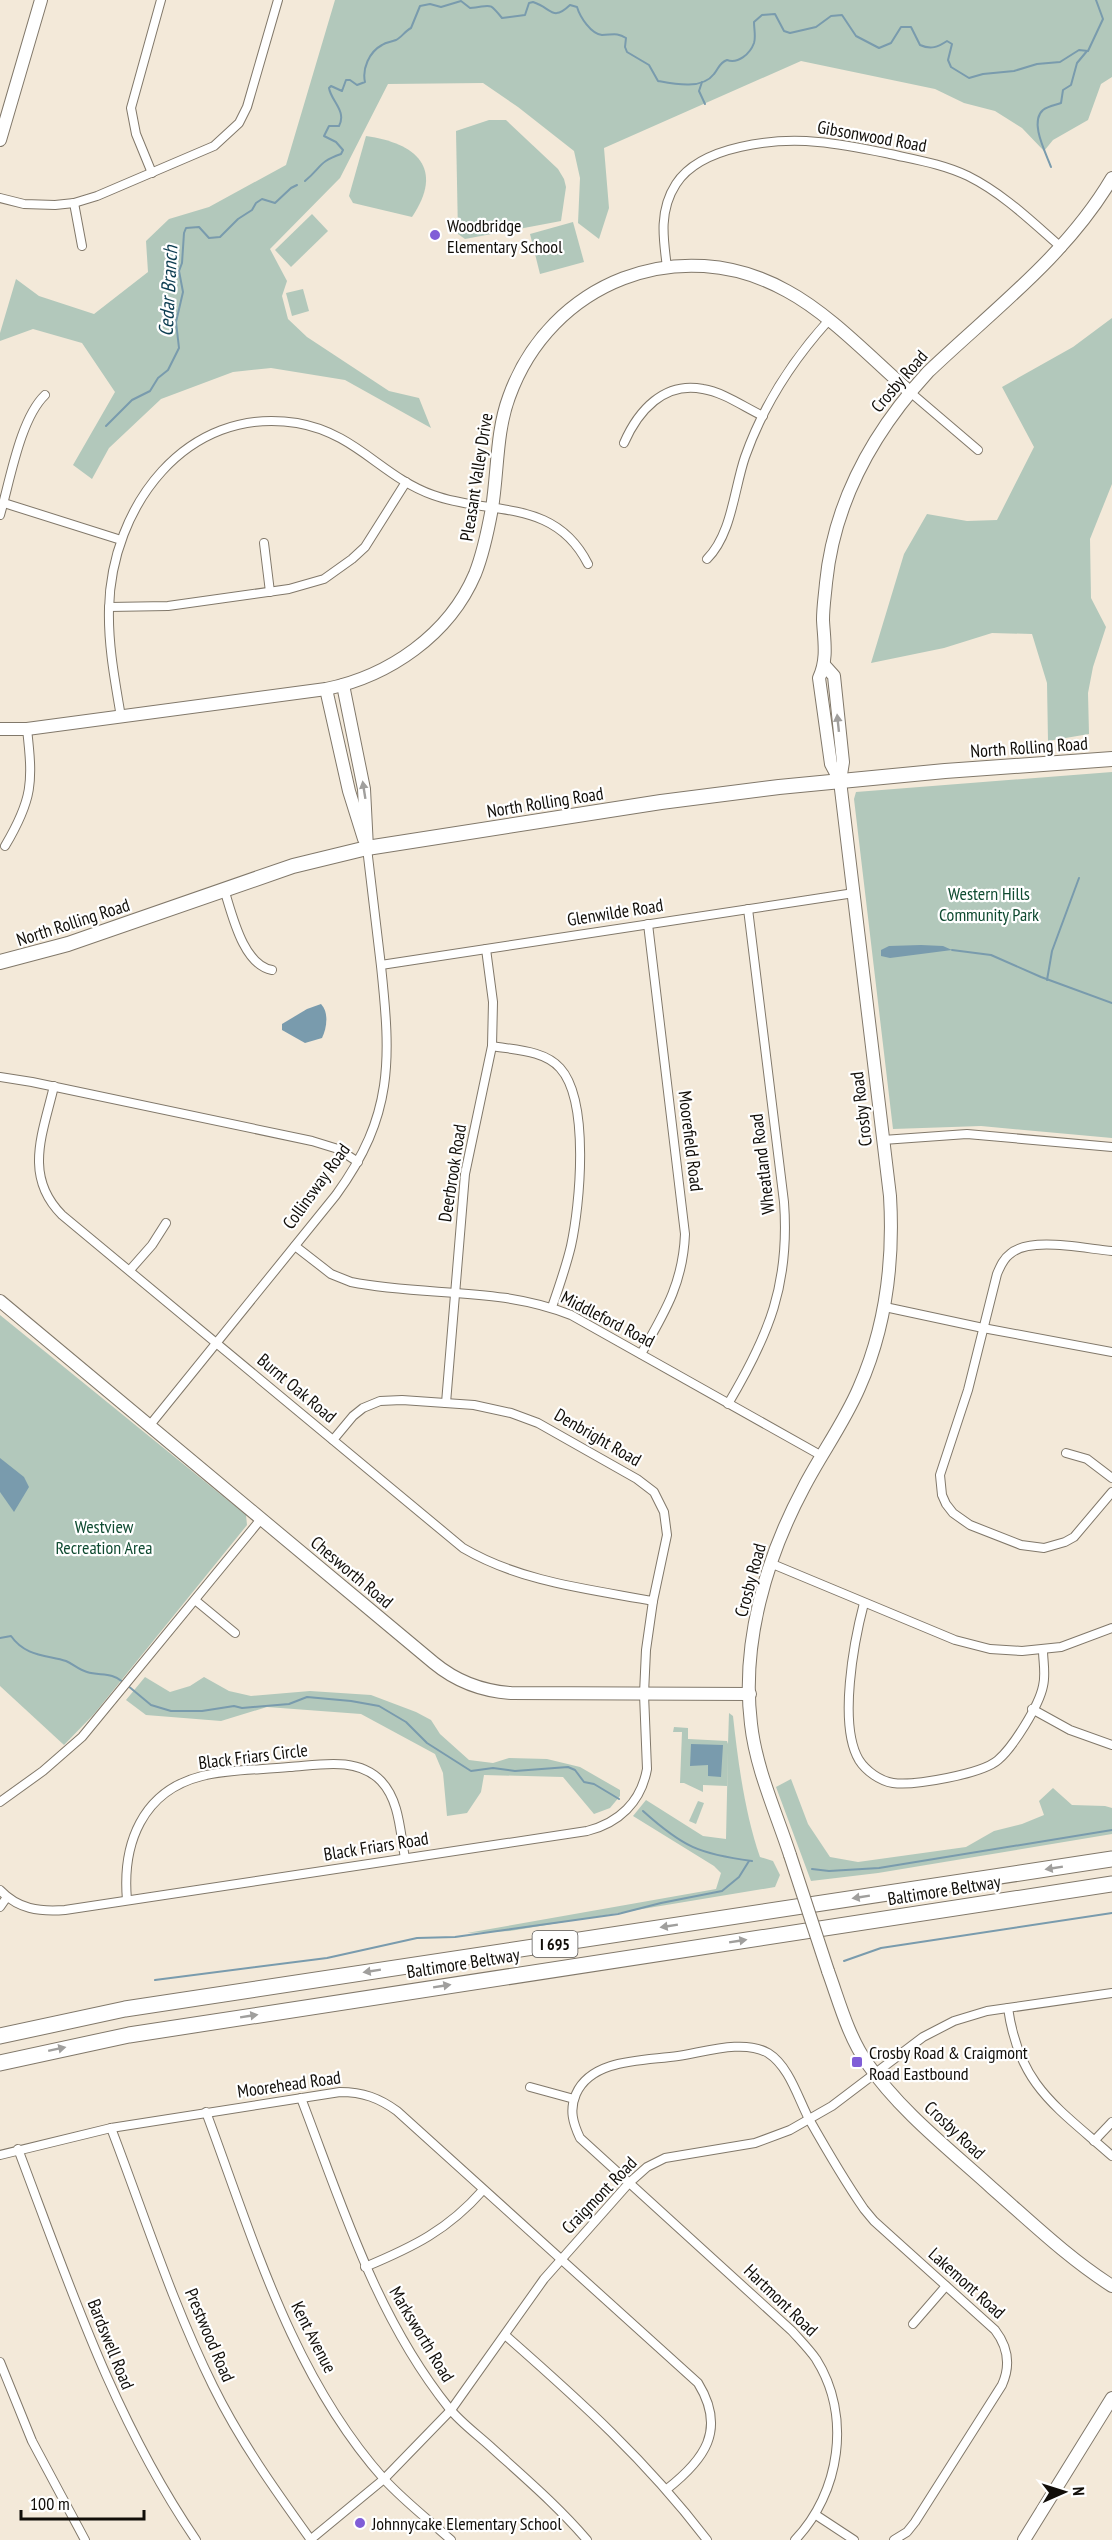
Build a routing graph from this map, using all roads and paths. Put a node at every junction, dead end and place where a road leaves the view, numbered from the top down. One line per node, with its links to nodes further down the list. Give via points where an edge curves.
1 (41, 0): 4 (street)
2 (161, 0): 5 (street, via 131,108 132,121)
3 (278, 0): 5 (street, via 239,123 214,146)
4 (0, 140)
5 (152, 173): 8 (street)
6 (1112, 178): 10 (street, Crosby Road)
7 (0, 198): 8 (street, via 39,205)
8 (74, 203): 9 (street)
9 (82, 246)
10 (1062, 248): 11 (street, Gibsonwood Road, via 1000,194 951,169 841,144 791,141 725,151 684,174 665,208); 13 (street, Crosby Road)
11 (666, 267): 12 (street, Pleasant Valley Drive, via 705,266 746,273 788,291); 20 (street, Pleasant Valley Drive, via 630,276 593,292 576,303 529,355 508,397 499,437)
12 (828, 321): 13 (street, Pleasant Valley Drive); 15 (street, via 791,367)
13 (910, 392): 17 (street); 34 (street, Crosby Road, via 868,452 850,489 838,521 826,580 825,666 819,678 831,764)
14 (45, 395): 19 (street, via 26,423)
15 (763, 416): 16 (street, via 715,393 683,389 660,396 645,408); 24 (street, via 720,542)
16 (624, 443)
17 (978, 450)
18 (406, 482): 20 (street, via 446,499); 22 (street, via 332,433 296,423 240,426 192,445 165,465 143,492); 26 (street, via 375,533 352,559 324,579)
19 (4, 503): 21 (street); 22 (street)
20 (492, 507): 25 (street, via 538,517 570,539); 28 (street, Pleasant Valley Drive, via 474,575 451,613 403,658)
21 (0, 515)
22 (121, 540): 27 (street)
23 (264, 543): 26 (street)
24 (707, 559)
25 (588, 564)
26 (270, 592): 27 (street, via 168,606)
27 (109, 607): 30 (street)
28 (343, 686): 29 (street, Pleasant Valley Drive); 36 (street, Collinsway Road, one-way to 28, via 364,789)
29 (326, 689): 30 (street, Pleasant Valley Drive); 36 (street, Collinsway Road, via 351,799)
30 (121, 717): 32 (street, Pleasant Valley Drive)
31 (0, 729): 32 (street, Pleasant Valley Drive)
32 (27, 729): 35 (street, via 32,768 30,793)
33 (1112, 759): 34 (main road, North Rolling Road)
34 (840, 781): 36 (main road, North Rolling Road, via 661,802); 38 (street, Crosby Road)
35 (5, 846)
36 (368, 848): 37 (main road, North Rolling Road, via 293,866); 43 (street, Collinsway Road)
37 (224, 890): 42 (main road, North Rolling Road, via 68,944); 44 (street, via 249,953 260,966)
38 (854, 893): 39 (street, Glenwilde Road); 48 (street, Crosby Road)
39 (748, 909): 40 (street, Glenwilde Road); 64 (street, Wheatland Road, via 786,1238 782,1278 772,1317 753,1362)
40 (648, 924): 41 (street, Glenwilde Road); 62 (street, Moorefield Road, via 685,1234 682,1267 673,1296)
41 (486, 949): 43 (street, Glenwilde Road); 45 (street, Deerbrook Road, via 493,1002)
42 (0, 962)
43 (381, 965): 50 (street, Collinsway Road, via 388,1064 376,1124)
44 (272, 970)
45 (492, 1046): 55 (street, Deerbrook Road, via 465,1174); 57 (street, via 541,1056 559,1067 572,1089 580,1161 576,1214)
46 (0, 1077): 47 (street)
47 (54, 1086): 50 (street, via 326,1144); 54 (street, Burnt Oak Road, via 39,1149 42,1187 62,1215)
48 (883, 1140): 49 (street, via 968,1134); 58 (street, Crosby Road, via 892,1241)
49 (1112, 1147)
50 (358, 1162): 52 (street, Collinsway Road)
51 (166, 1223): 54 (street)
52 (295, 1246): 55 (street, Middleford Road, via 331,1274 351,1282); 60 (street, Collinsway Road)
53 (1112, 1251): 59 (street, via 1048,1245 1016,1250 1002,1262)
54 (130, 1270): 60 (street, Burnt Oak Road)
55 (455, 1292): 57 (street, Middleford Road, via 498,1295); 63 (street, Deerbrook Road)
56 (0, 1301): 65 (street, Chesworth Road)
57 (552, 1307): 62 (street, Middleford Road, via 589,1323)
58 (885, 1307): 59 (street); 68 (street, Crosby Road, via 859,1388)
59 (983, 1328): 61 (street); 70 (street, via 968,1390 940,1475 942,1495 953,1513 970,1525 1021,1545 1044,1548 1074,1537)
60 (216, 1342): 65 (street, Collinsway Road); 66 (street, Burnt Oak Road)
61 (1112, 1352)
62 (641, 1354): 64 (street, Middleford Road)
63 (446, 1403): 66 (street, Denbright Road, via 380,1401 353,1416); 74 (street, Denbright Road, via 493,1408 538,1423 647,1485 660,1501 668,1535)
64 (728, 1404): 68 (street, Middleford Road)
65 (150, 1425): 71 (street, Chesworth Road)
66 (333, 1440): 74 (street, Burnt Oak Road, via 479,1558 534,1579)
67 (1066, 1452): 69 (street, via 1088,1459)
68 (822, 1456): 72 (street, Crosby Road, via 792,1510)
69 (1112, 1478)
70 (1112, 1492)
71 (261, 1519): 73 (street); 79 (street, Chesworth Road, via 434,1664 464,1683 511,1693)
72 (770, 1563): 75 (street); 80 (street, Crosby Road, via 753,1646)
73 (195, 1600): 77 (street); 83 (street, via 68,1751)
74 (653, 1601): 79 (street, Denbright Road)
75 (864, 1603): 78 (street, via 971,1645 1007,1651); 81 (street, via 853,1651 850,1705 854,1747 872,1773 900,1784 964,1775 987,1767 1005,1753)
76 (1112, 1628): 78 (street)
77 (236, 1633)
78 (1042, 1650): 81 (street, via 1043,1686)
79 (644, 1694): 80 (street, Chesworth Road); 84 (street, Black Friars Road, via 645,1780 628,1808 614,1821 587,1831)
80 (750, 1695): 95 (street, Crosby Road, bridge, via 751,1725 762,1775 828,1971 856,2042)
81 (1032, 1709): 82 (street, via 1070,1730)
82 (1112, 1745)
83 (0, 1802)
84 (405, 1858): 89 (street, Black Friars Road); 89 (street, Black Friars Circle, via 394,1803 380,1780 358,1767 333,1764 213,1774 174,1788 143,1818 134,1832 126,1863)
85 (1112, 1859): 93 (highway, Baltimore Beltway / I 695, one-way to 93, via 124,2009)
86 (1112, 1886): 94 (highway, Baltimore Beltway / I 695, one-way to 86, via 129,2035)
87 (0, 1890): 88 (street)
88 (7, 1898): 89 (street, Black Friars Road, via 41,1911); 90 (street)
89 (128, 1900)
90 (0, 1907)
91 (1112, 1993): 92 (street, Craigmont Road)
92 (1008, 2008): 95 (street, Craigmont Road, via 970,2015 939,2028); 103 (street, via 1016,2046 1028,2074)
93 (0, 2036)
94 (0, 2063)
95 (875, 2073): 100 (street, Craigmont Road); 112 (street, Crosby Road, via 898,2101 955,2155 1067,2254)
96 (530, 2087): 98 (street)
97 (301, 2098): 99 (street, Moorehead Road); 108 (street, Moorehead Road, via 357,2092 383,2101); 110 (street, Marksworth Road)
98 (574, 2099): 100 (street, Lakemont Road, via 590,2076 610,2066 746,2047 776,2059); 107 (street, Hartmont Road, via 572,2118 580,2138)
99 (206, 2112): 102 (street, Moorehead Road); 118 (street, Kent Avenue, via 293,2337 331,2405)
100 (810, 2120): 107 (street, Craigmont Road, via 755,2143 665,2158); 111 (street, Lakemont Road, via 864,2209)
101 (1112, 2122): 103 (street)
102 (111, 2128): 104 (street, Moorehead Road); 123 (street, Prestwood Road, via 186,2325 214,2386 250,2452)
103 (1094, 2141): 106 (street)
104 (18, 2150): 105 (street, Moorehead Road); 122 (street, Bardswell Road, via 113,2394 141,2451)
105 (0, 2154)
106 (1112, 2156)
107 (629, 2183): 109 (street, Craigmont Road); 120 (street, Hartmont Road, via 792,2331 824,2374 834,2407 837,2447 831,2481)
108 (483, 2190): 109 (street, Moorehead Road); 110 (street, via 457,2218 433,2235)
109 (561, 2259): 114 (street, Craigmont Road); 119 (street, Moorehead Road, via 689,2373 703,2392 710,2414 706,2447 695,2466)
110 (365, 2267): 117 (street, Marksworth Road, via 400,2337)
111 (946, 2286): 113 (street); 129 (street, Lakemont Road, via 1002,2338 1008,2357 1006,2376 915,2522)
112 (1112, 2286)
113 (913, 2324)
114 (505, 2335): 117 (street, Craigmont Road); 119 (street, via 601,2420)
115 (0, 2361): 121 (street, via 32,2442)
116 (1112, 2398): 130 (street)
117 (451, 2410): 118 (street, Craigmont Road); 125 (street, Marksworth Road)
118 (384, 2479): 123 (street, Craigmont Road); 124 (street, Kent Avenue)
119 (667, 2489): 126 (street)
120 (816, 2515): 127 (street, Hartmont Road); 128 (street)
121 (85, 2540)
122 (196, 2540)
123 (310, 2540)
124 (451, 2540)
125 (587, 2540)
126 (707, 2540)
127 (795, 2540)
128 (854, 2540)
129 (894, 2540)
130 (1024, 2540)

